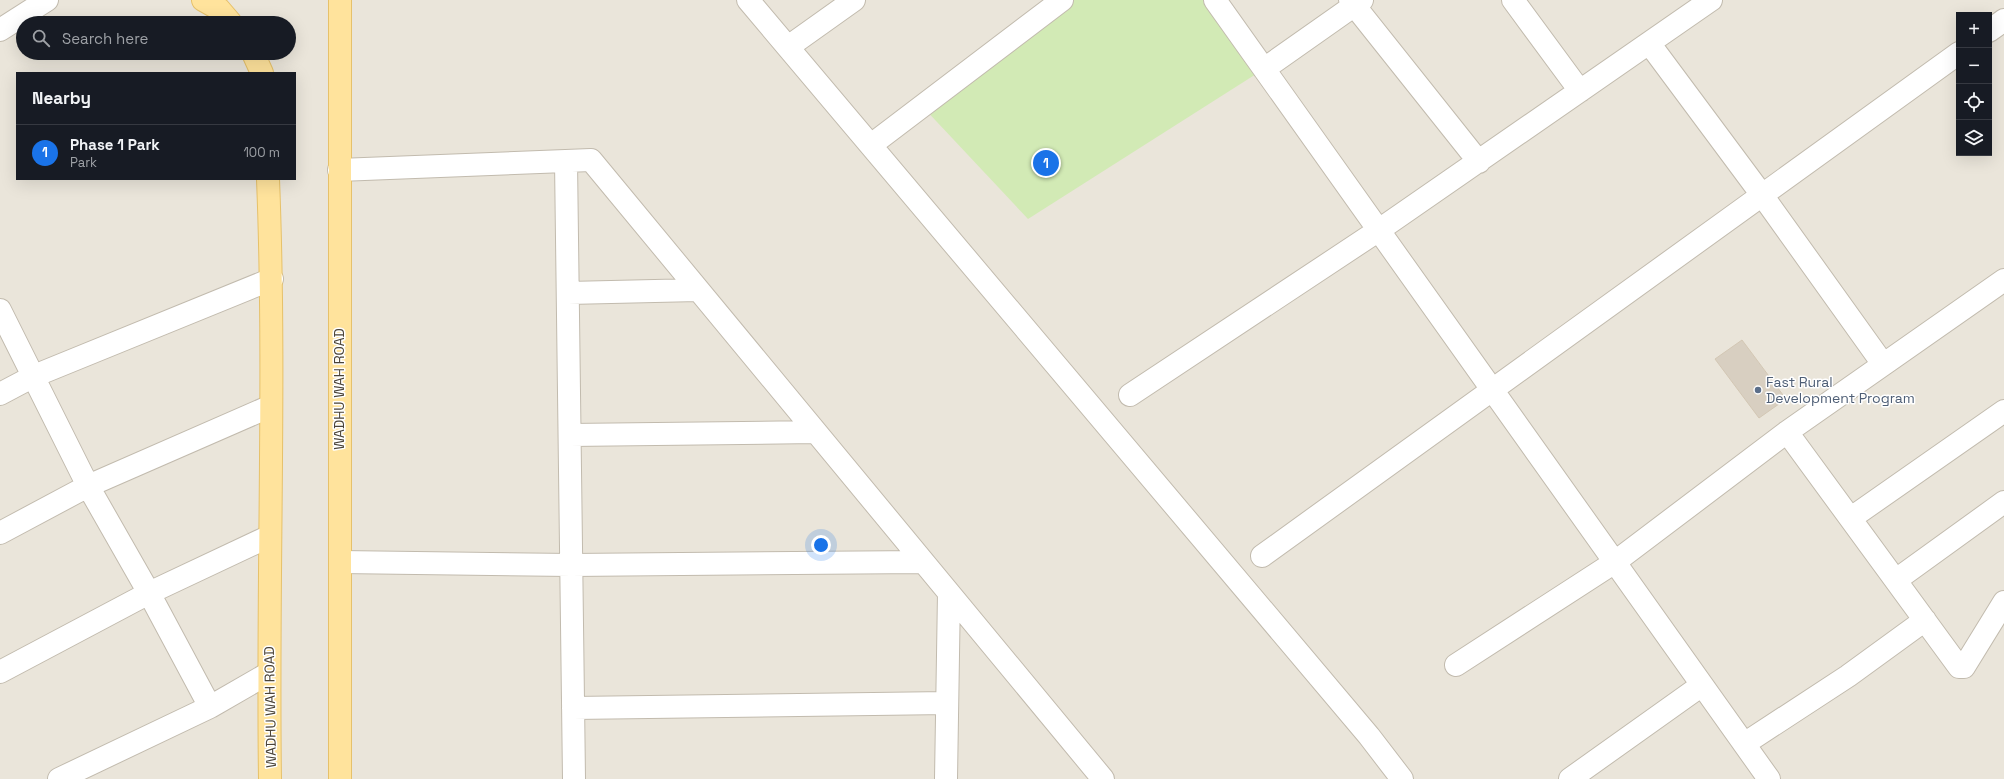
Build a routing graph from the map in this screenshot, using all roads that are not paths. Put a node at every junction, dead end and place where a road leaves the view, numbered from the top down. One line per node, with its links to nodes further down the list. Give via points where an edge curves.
1 (47, 0): 11 (street)
2 (203, 0): 12 (main road, via 219,9)
3 (340, 0): 27 (main road, WADHU WAH ROAD)
4 (748, 0): 18 (street)
5 (1062, 0): 24 (street)
6 (1215, 0): 21 (street)
7 (1711, 0): 17 (street)
8 (1515, 1): 23 (street)
9 (1355, 2): 21 (street); 26 (street)
10 (844, 3): 18 (street)
11 (22, 16)
12 (225, 16)
13 (16, 20): 16 (street)
14 (2004, 20): 15 (street)
15 (1992, 29)
16 (0, 30)
17 (1649, 43): 23 (street); 29 (street)
18 (788, 47): 24 (street)
19 (1956, 55): 29 (street)
20 (256, 60): 22 (main road)
21 (1264, 69): 30 (street)
22 (262, 72)
23 (1580, 91): 26 (street)
24 (871, 146): 76 (street, via 1364,730)
25 (566, 161): 27 (street); 33 (street, via 591,160); 34 (street)
26 (1479, 162): 30 (street)
27 (340, 170): 52 (main road, WADHU WAH ROAD)
28 (268, 180): 31 (main road, WADHU WAH ROAD)
29 (1762, 195): 36 (street); 38 (street)
30 (1379, 230): 38 (street); 40 (street)
31 (272, 279): 37 (street); 41 (main road, WADHU WAH ROAD)
32 (2004, 280): 36 (street)
33 (698, 290): 34 (street); 43 (street)
34 (568, 293): 45 (street)
35 (0, 310): 37 (street)
36 (1883, 364): 44 (street)
37 (34, 376): 39 (street); 46 (street)
38 (1492, 390): 51 (street); 54 (street)
39 (0, 394)
40 (1130, 395)
41 (271, 406): 46 (street); 50 (main road, WADHU WAH ROAD)
42 (2004, 411): 48 (street)
43 (816, 432): 45 (street); 53 (street)
44 (1787, 432): 48 (street); 54 (street)
45 (570, 435): 55 (street)
46 (88, 486): 49 (street); 57 (street)
47 (2004, 502): 56 (street)
48 (1851, 518): 56 (street)
49 (0, 533)
50 (270, 536): 57 (street); 63 (main road, WADHU WAH ROAD)
51 (1262, 556)
52 (340, 562): 55 (street); 72 (main road, WADHU WAH ROAD)
53 (923, 562): 55 (street); 58 (street)
54 (1615, 562): 61 (street); 64 (street)
55 (571, 565): 67 (street)
56 (1896, 580): 60 (street)
57 (149, 592): 62 (street); 66 (street)
58 (949, 593): 65 (street); 75 (street)
59 (2004, 602): 60 (street, via 1962,668)
60 (1925, 620): 68 (street, via 1848,676)
61 (1456, 665)
62 (0, 672)
63 (269, 673): 66 (street); 71 (main road, WADHU WAH ROAD)
64 (1702, 685): 68 (street); 77 (street)
65 (947, 703): 67 (street); 74 (street)
66 (210, 707): 70 (street)
67 (573, 708): 73 (street)
68 (1744, 744): 69 (street)
69 (1767, 778)
70 (59, 779)
71 (270, 779)
72 (340, 779)
73 (574, 779)
74 (946, 779)
75 (1104, 779)
76 (1402, 779)
77 (1570, 779)

